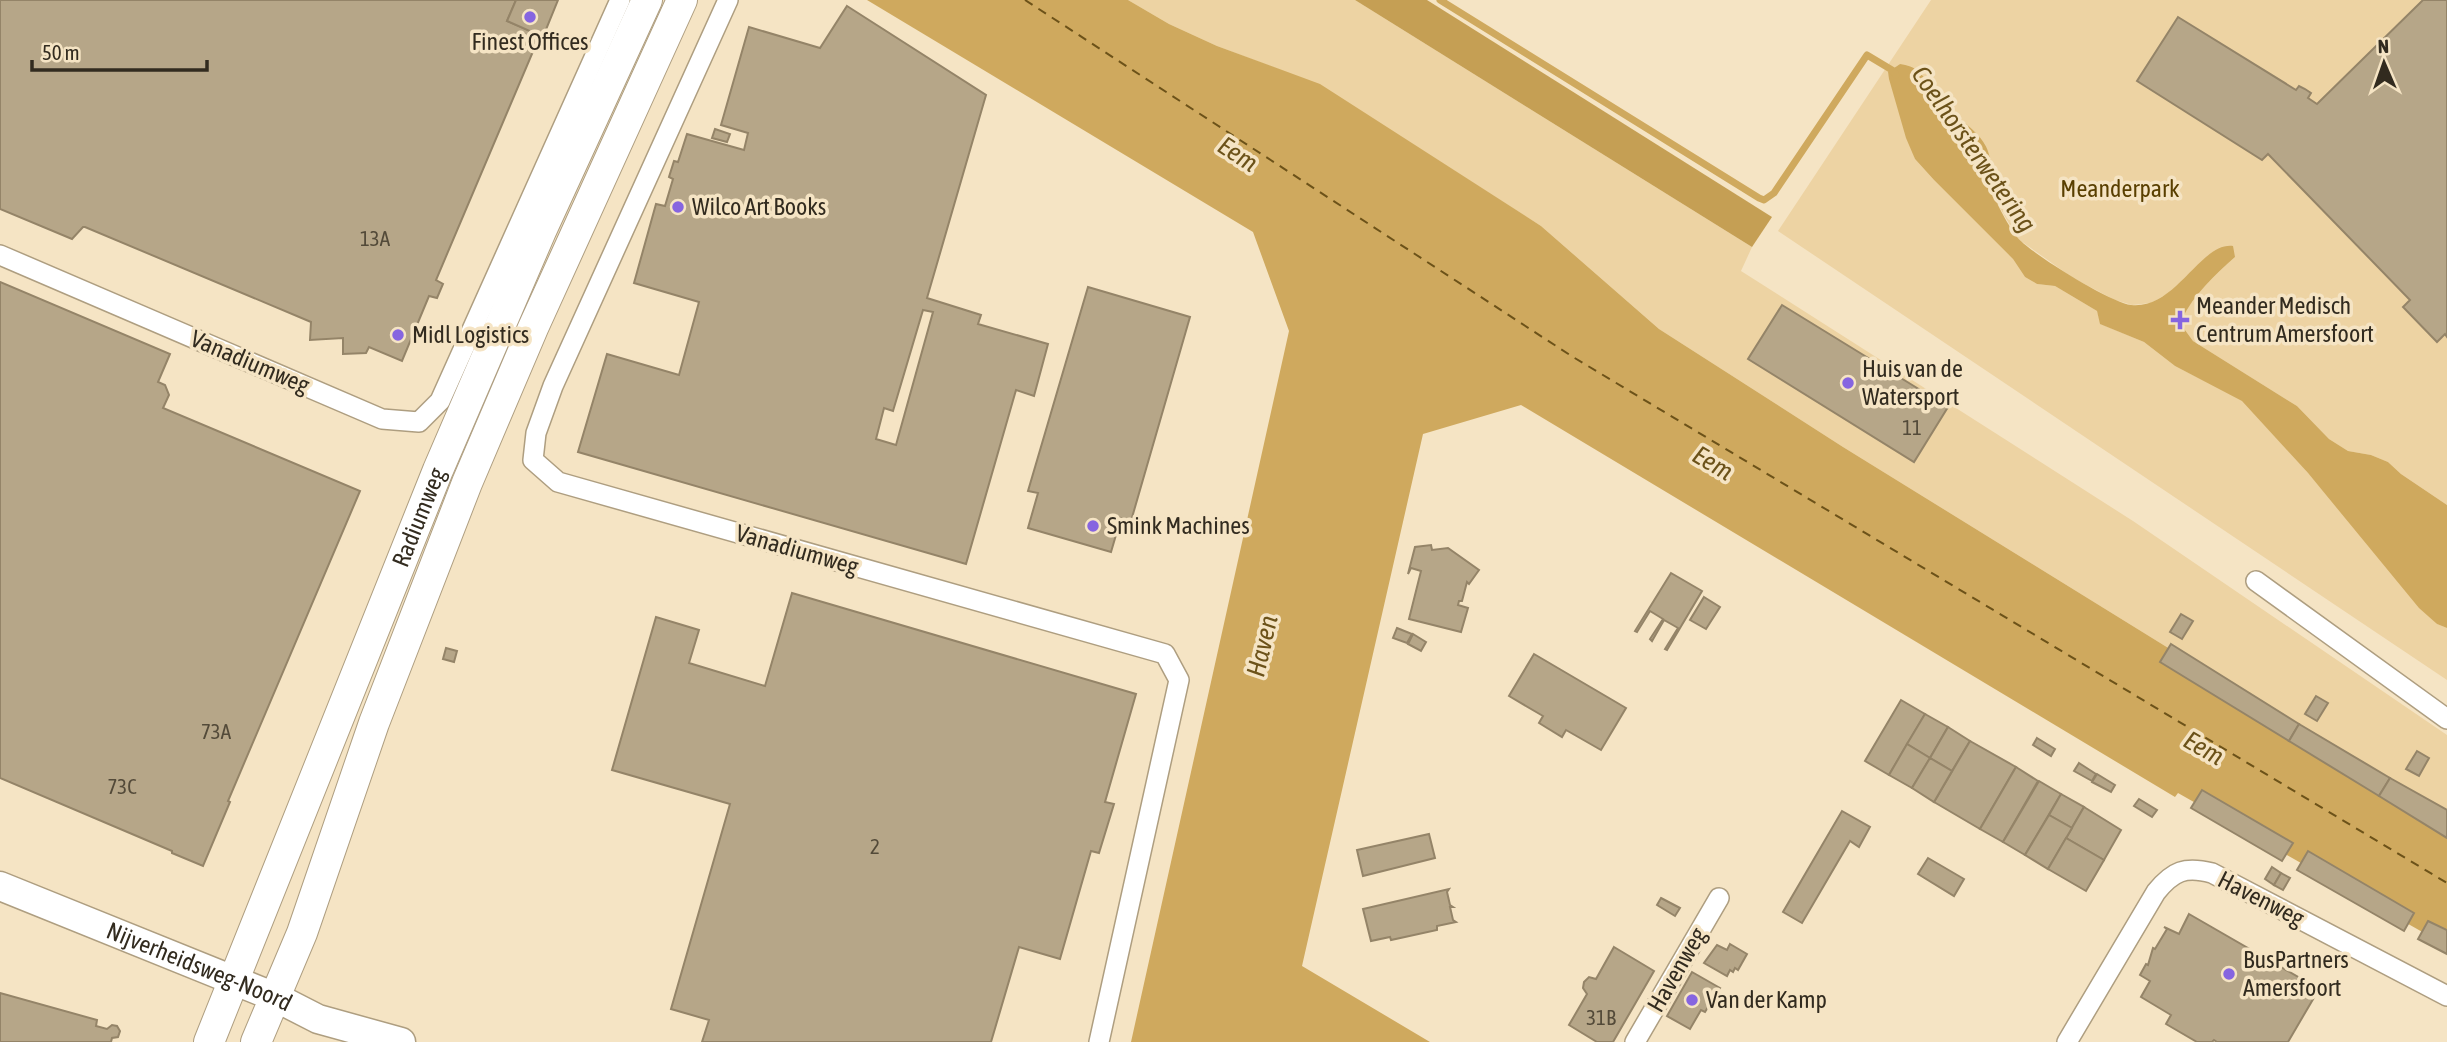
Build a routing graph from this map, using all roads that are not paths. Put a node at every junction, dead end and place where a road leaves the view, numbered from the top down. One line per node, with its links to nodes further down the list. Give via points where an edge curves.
1 (620, 0): 5 (street, Vanadiumweg, via 440,401 419,422 382,419)
2 (647, 0): 10 (main road, Radiumweg, via 438,470)
3 (682, 0): 12 (main road, Radiumweg, via 467,483)
4 (727, 0): 16 (street, Vanadiumweg, via 553,386 536,433 533,460 558,482 1165,654 1179,680)
5 (0, 255)
6 (2256, 581): 7 (street)
7 (2447, 719)
8 (0, 886): 10 (street, Nijverheidsweg-Noord)
9 (1719, 898): 17 (street, Havenweg)
10 (234, 980): 12 (street, Nijverheidsweg-Noord); 13 (main road, Radiumweg)
11 (2447, 996): 18 (street, Havenweg, via 2211,873 2183,870 2156,892)
12 (275, 997): 14 (main road, Radiumweg); 15 (street, Nijverheidsweg-Noord, via 318,1019)
13 (209, 1042)
14 (257, 1042)
15 (401, 1042)
16 (1099, 1042)
17 (1635, 1042)
18 (2067, 1042)

